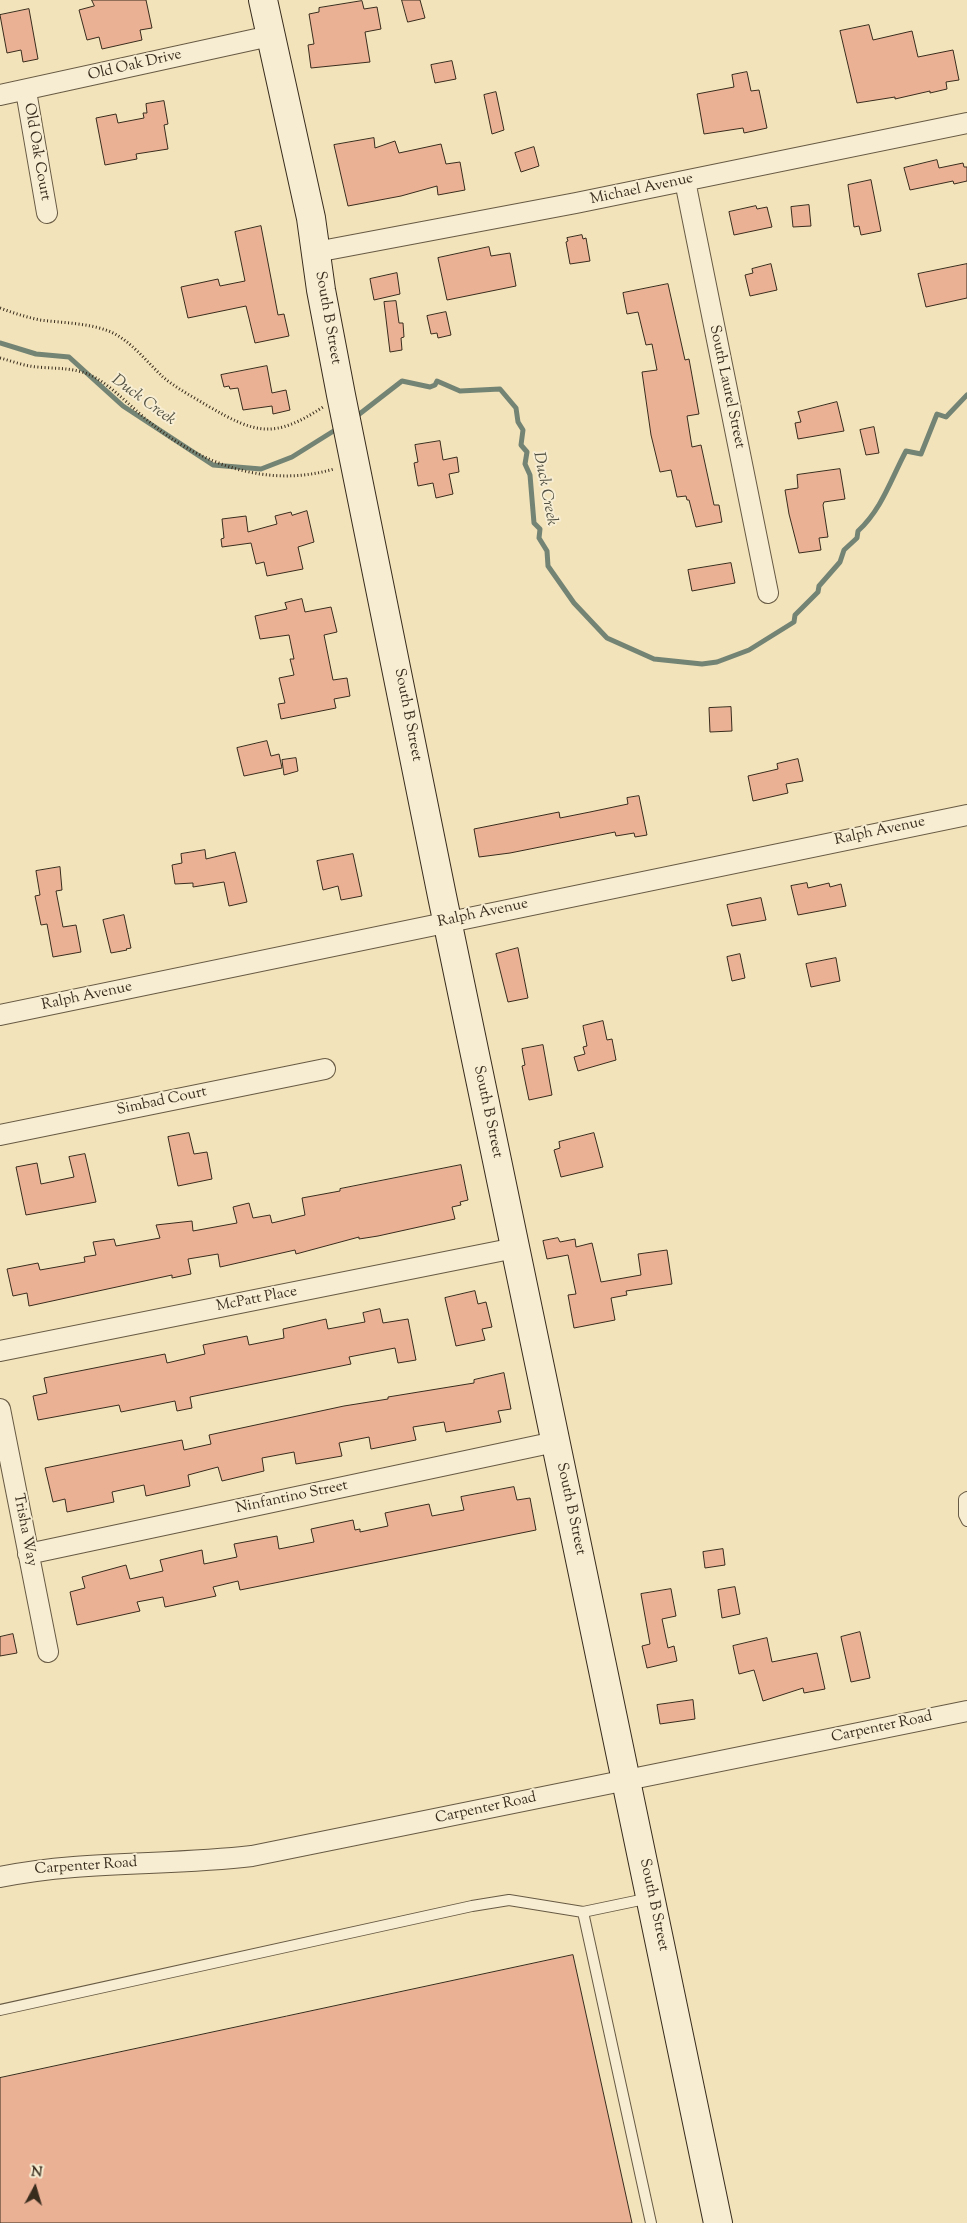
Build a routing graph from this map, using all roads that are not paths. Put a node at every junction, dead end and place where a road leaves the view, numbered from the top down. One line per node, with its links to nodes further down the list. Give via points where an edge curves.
1 (263, 0): 2 (street, South B Street)
2 (270, 36): 3 (street, Old Oak Drive); 8 (street, South B Street)
3 (26, 91): 4 (street, Old Oak Drive); 7 (street, Old Oak Court)
4 (0, 95)
5 (967, 123): 6 (street, Michael Avenue)
6 (685, 181): 8 (street, Michael Avenue); 9 (street, South Laurel Street)
7 (47, 213)
8 (316, 252): 11 (street, South B Street, via 342,399)
9 (768, 593)
10 (967, 815): 11 (street, Ralph Avenue)
11 (448, 922): 12 (street, Ralph Avenue); 15 (street, South B Street)
12 (0, 1015)
13 (325, 1069): 14 (street, Simbad Court)
14 (0, 1135)
15 (515, 1248): 16 (street, McPatt Place); 18 (street, South B Street)
16 (0, 1352)
17 (0, 1409): 21 (street, Trisha Way)
18 (555, 1442): 21 (street, Ninfantino Street); 24 (street, South B Street)
19 (967, 1497): 20 (lane, via 964,1499 964,1515)
20 (967, 1521)
21 (28, 1554): 22 (street, Trisha Way)
22 (48, 1652)
23 (967, 1711): 24 (street, Carpenter Road)
24 (627, 1780): 25 (street, Carpenter Road, via 252,1856 77,1866); 26 (street, South B Street)
25 (0, 1877)
26 (651, 1898): 27 (lane); 30 (street, South B Street)
27 (584, 1912): 28 (lane, via 500,1901); 29 (lane)
28 (0, 2010)
29 (650, 2223)
30 (718, 2223)

